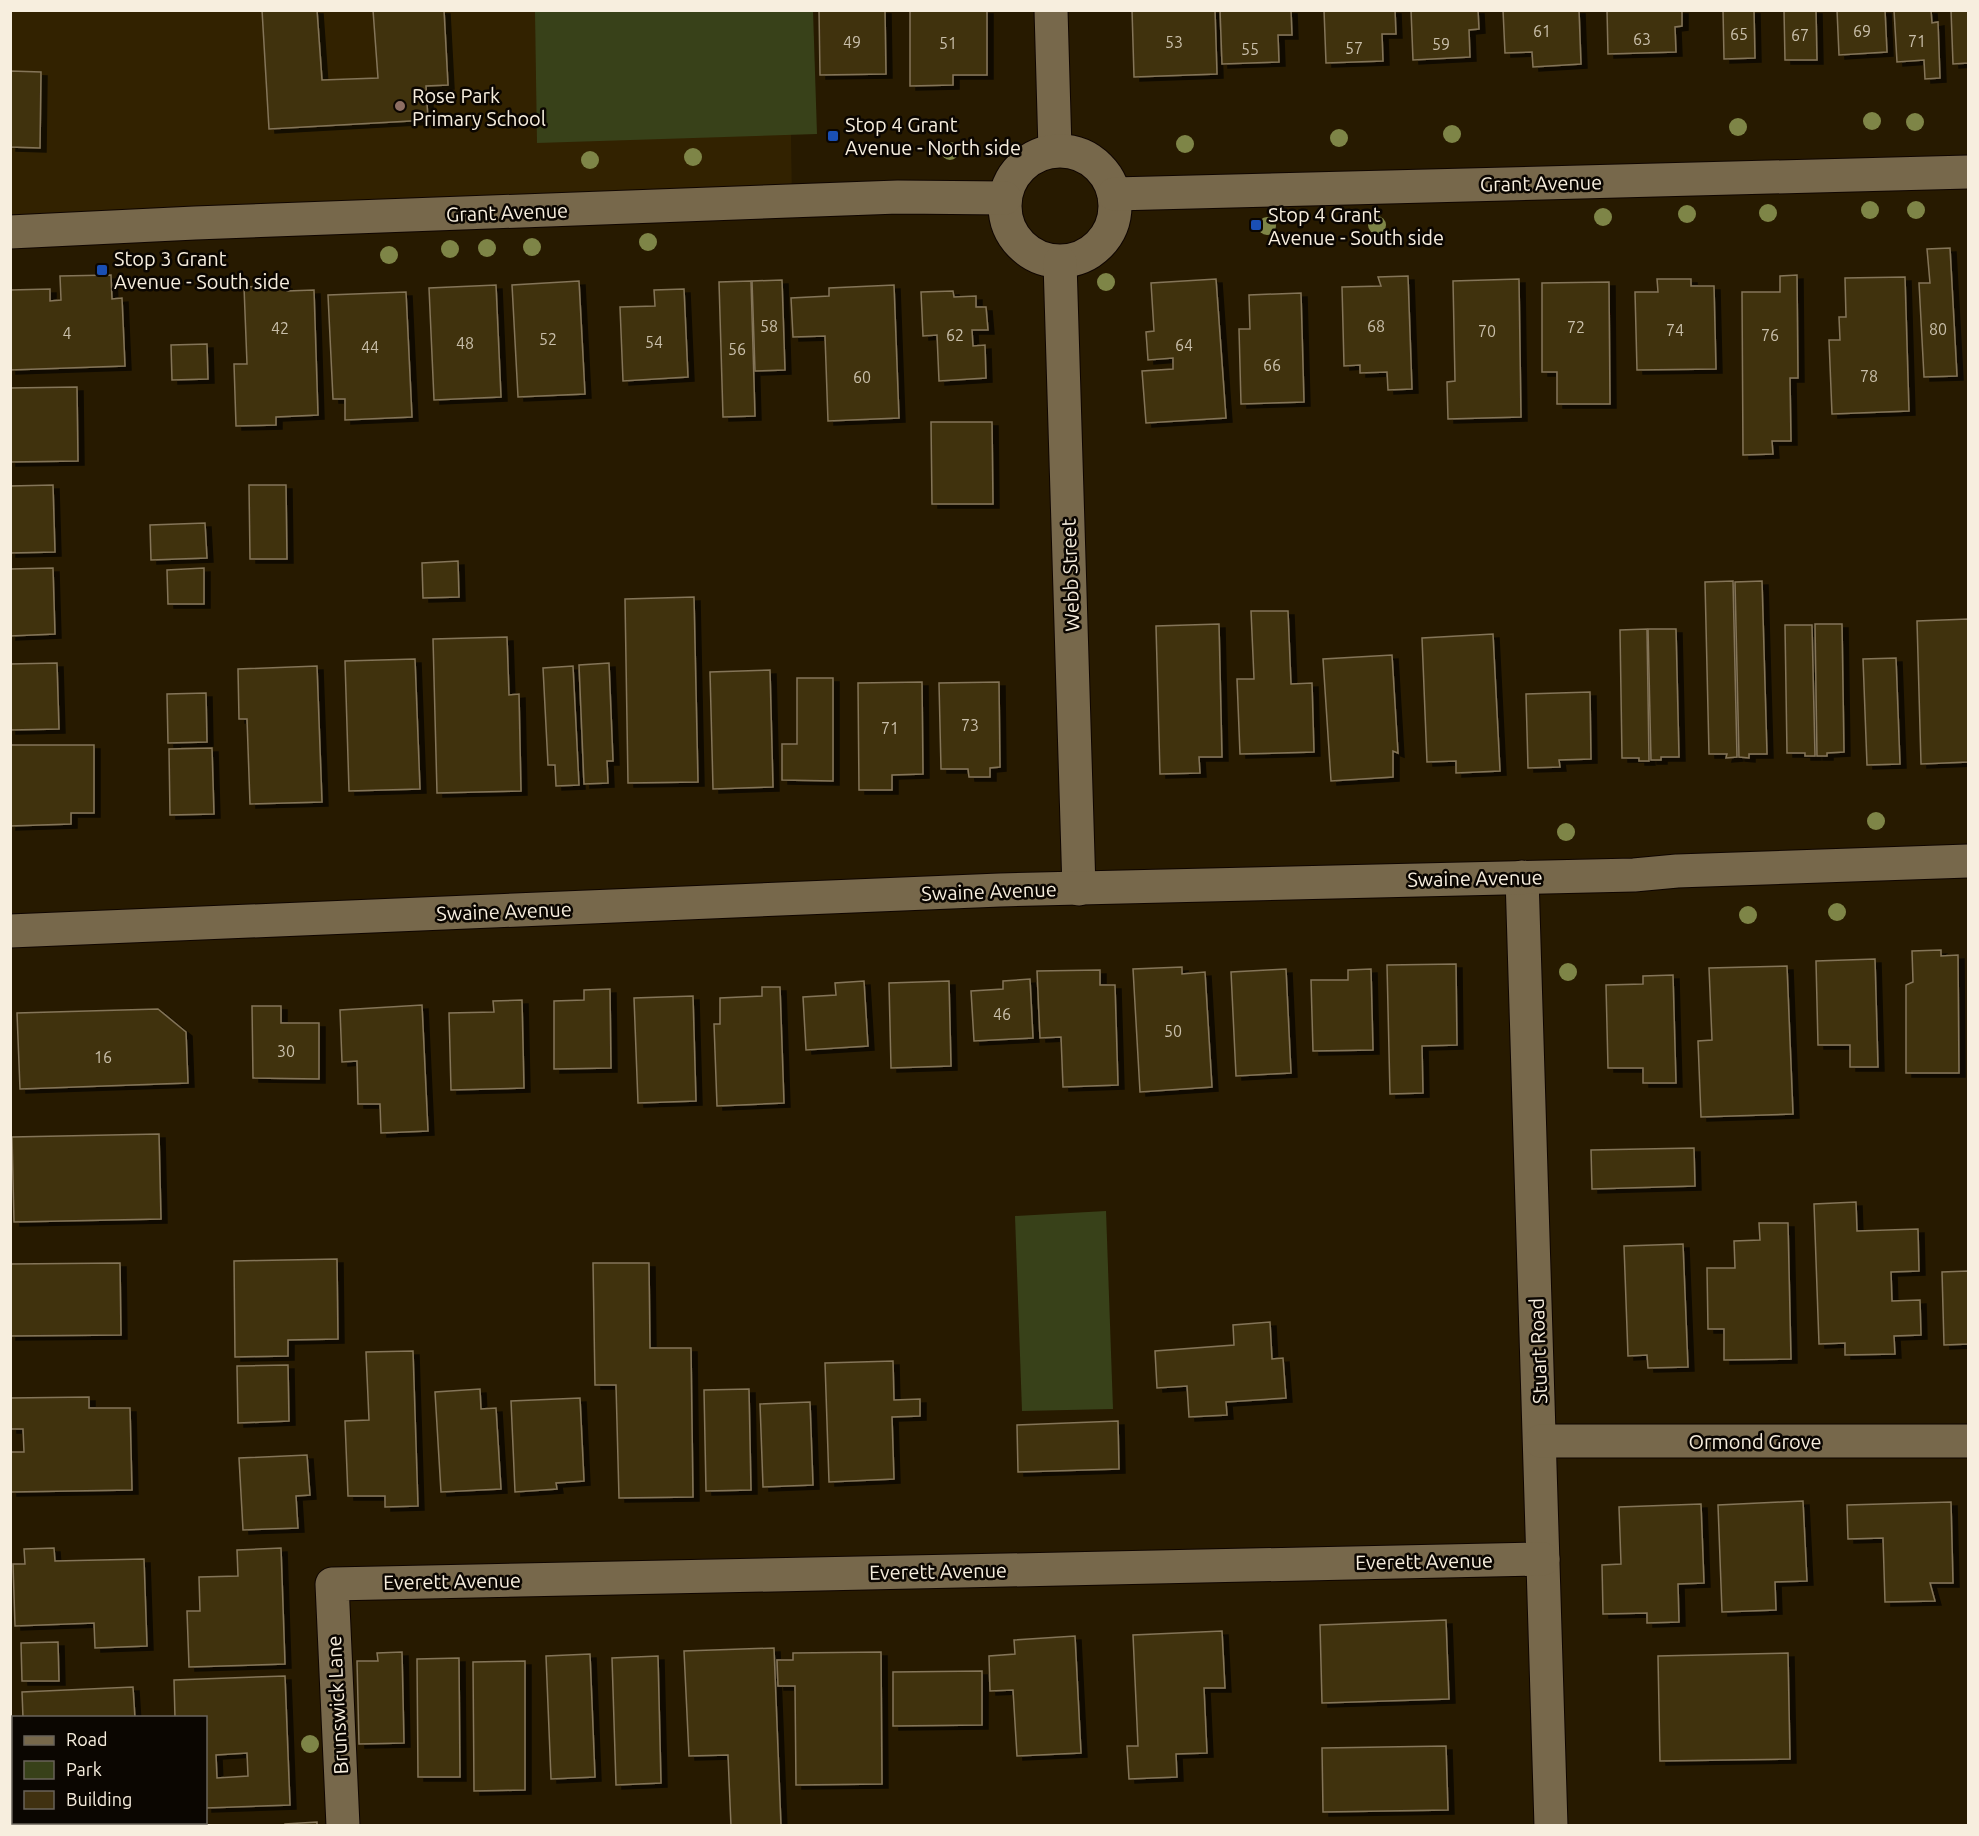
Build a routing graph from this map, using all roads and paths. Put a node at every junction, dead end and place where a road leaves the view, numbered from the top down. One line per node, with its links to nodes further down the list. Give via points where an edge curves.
1 (1051, 10): 2 (street)
2 (1055, 150): 4 (street, via 1074,152 1092,161 1106,174); 5 (street, via 1023,164 1011,180)
3 (1968, 172): 4 (street, Grant Avenue)
4 (1114, 194): 7 (street, via 1115,213 1109,232 1097,247 1081,257)
5 (1005, 198): 6 (street, Grant Avenue, via 898,197); 7 (street, via 1011,234 1024,249)
6 (10, 232)
7 (1060, 262): 10 (street, Webb Street)
8 (1968, 861): 9 (street, Swaine Avenue)
9 (1522, 877): 10 (street, Swaine Avenue); 12 (street, Stuart Road)
10 (1079, 888): 11 (street, Swaine Avenue)
11 (10, 931)
12 (1541, 1441): 13 (street, Ormond Grove); 14 (street, Stuart Road)
13 (1968, 1441)
14 (1543, 1559): 15 (street, Everett Avenue); 17 (street, Stuart Road)
15 (332, 1584): 16 (street, Brunswick Lane)
16 (343, 1826)
17 (1551, 1826)

